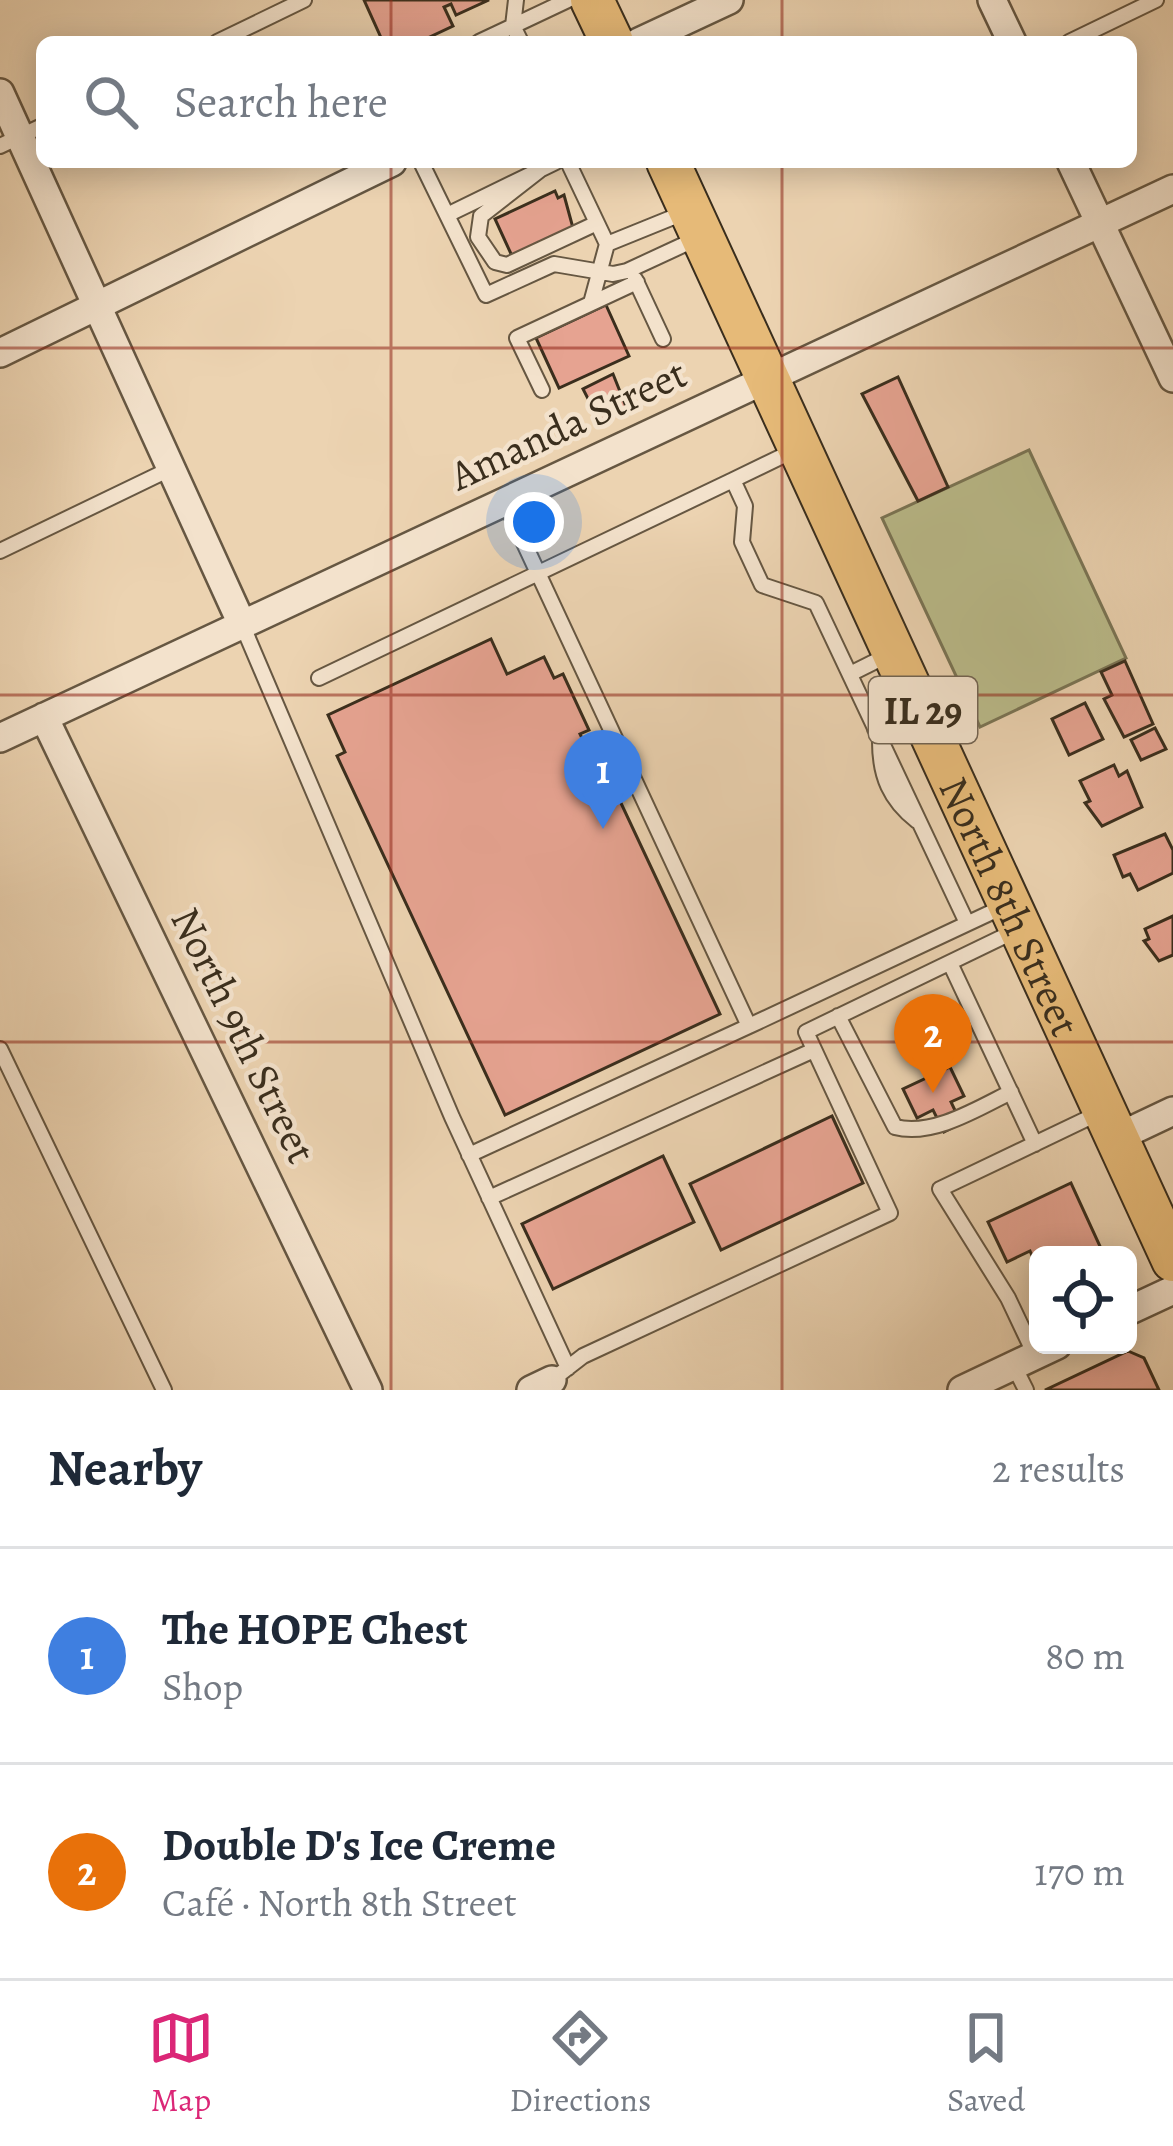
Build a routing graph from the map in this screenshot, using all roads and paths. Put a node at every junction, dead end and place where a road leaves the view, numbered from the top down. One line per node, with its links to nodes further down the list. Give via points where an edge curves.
1 (304, 0): 9 (lane)
2 (516, 0): 8 (lane)
3 (568, 0): 8 (lane)
4 (592, 0): 12 (main road)
5 (729, 0): 13 (street)
6 (992, 0): 14 (street)
7 (1156, 0): 15 (lane)
8 (513, 26): 10 (lane); 11 (lane)
9 (229, 36)
10 (492, 36)
11 (517, 36)
12 (609, 36)
13 (652, 36)
14 (1009, 36)
15 (1081, 36)
16 (0, 93): 17 (street)
17 (20, 136): 34 (street)
18 (380, 168): 34 (street)
19 (424, 168): 26 (lane)
20 (544, 168): 24 (lane)
21 (571, 168): 27 (lane)
22 (671, 168): 28 (main road, North 8th Street / IL 29)
23 (1074, 168): 29 (street)
24 (540, 170): 26 (lane); 27 (lane, via 481,216 478,237 495,262 507,265)
25 (1173, 189): 29 (street, Amanda Street)
26 (447, 214): 31 (lane, via 486,295 554,264)
27 (597, 223): 30 (lane)
28 (697, 223): 30 (lane); 32 (lane); 37 (main road, North 8th Street / IL 29)
29 (1100, 223): 37 (street, Amanda Street); 38 (street)
30 (607, 244): 31 (lane)
31 (600, 272): 32 (lane); 33 (lane)
32 (634, 275): 33 (lane); 35 (lane)
33 (591, 303): 39 (lane, via 518,338)
34 (95, 307): 36 (street); 41 (street)
35 (664, 339)
36 (0, 353)
37 (768, 376): 40 (main road, North 8th Street / IL 29); 43 (street, Amanda Street)
38 (1173, 378)
39 (542, 390)
40 (801, 448): 42 (lane); 47 (main road, North 8th Street / IL 29)
41 (170, 469): 44 (lane); 46 (street)
42 (733, 480): 45 (lane); 48 (lane, via 745,506 742,542 762,585 816,603)
43 (504, 500): 45 (lane); 46 (street, Amanda Street)
44 (0, 551)
45 (538, 573): 49 (lane); 58 (lane)
46 (241, 622): 51 (street, Amanda Street); 65 (lane)
47 (896, 652): 48 (lane); 50 (main road, North 8th Street / IL 29)
48 (850, 674): 52 (lane)
49 (319, 678)
50 (921, 707): 52 (lane); 54 (main road, North 8th Street / IL 29)
51 (44, 717): 53 (street, Amanda Street); 73 (street, North 9th Street)
52 (878, 734): 55 (lane)
53 (0, 738)
54 (1014, 916): 55 (lane); 56 (lane); 63 (main road, North 8th Street / IL 29)
55 (968, 923): 58 (lane)
56 (950, 963): 57 (lane); 61 (lane)
57 (838, 1016): 60 (lane, via 806,1032); 61 (lane, via 895,1127 930,1127)
58 (749, 1026): 65 (lane)
59 (0, 1049): 72 (lane)
60 (814, 1050): 66 (lane); 71 (lane, via 890,1213)
61 (1011, 1092): 64 (lane)
62 (1173, 1111): 63 (street)
63 (1110, 1124): 64 (lane); 67 (main road, North 8th Street / IL 29)
64 (1035, 1144): 70 (lane, via 940,1189 1008,1298)
65 (469, 1155): 66 (lane)
66 (489, 1198): 71 (lane)
67 (1173, 1260)
68 (1173, 1290): 69 (street)
69 (1137, 1307)
70 (1033, 1364): 74 (street)
71 (550, 1379)
72 (164, 1390)
73 (368, 1390)
74 (962, 1390)

